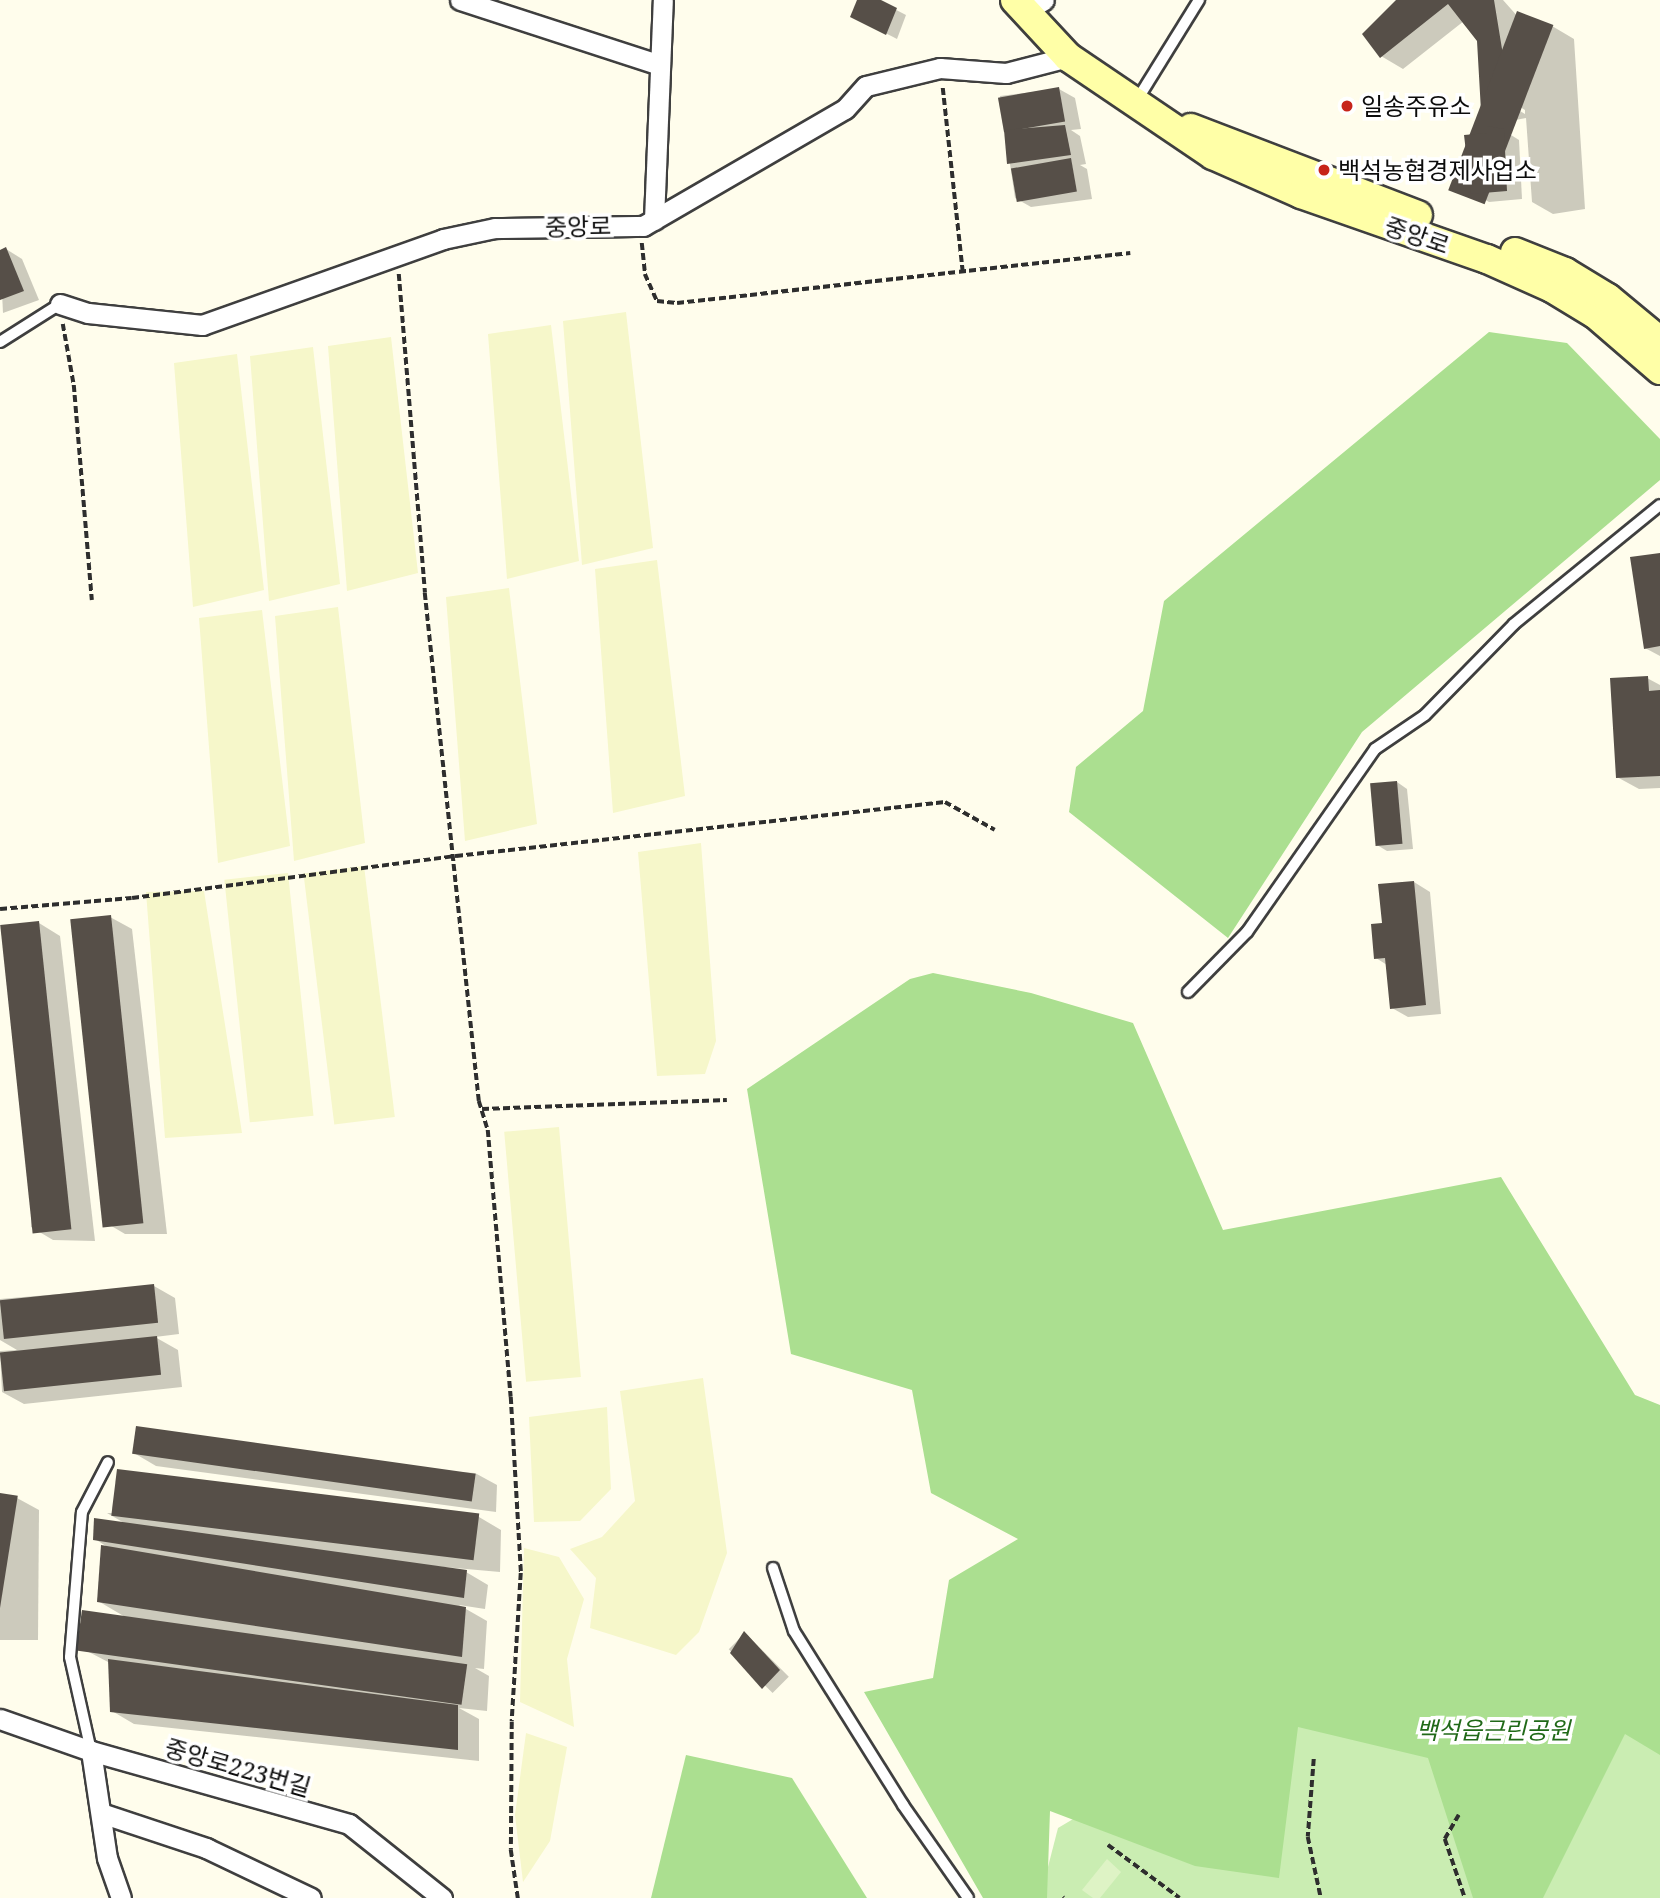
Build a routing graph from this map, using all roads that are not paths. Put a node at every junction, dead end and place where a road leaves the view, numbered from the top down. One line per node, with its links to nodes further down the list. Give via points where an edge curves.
1 (460, 0): 6 (street)
2 (663, 0): 6 (street)
3 (1199, 0): 7 (lane)
4 (1028, 4): 5 (main road, 중앙로)
5 (1068, 57): 7 (main road, 중앙로); 9 (street, 중앙로, via 1006,73 940,68 866,86 845,110)
6 (657, 64): 9 (street)
7 (1135, 103): 8 (main road, 중앙로)
8 (1163, 119): 11 (main road, 중앙로, via 1565,272 1608,298); 13 (main road, 중앙로, via 1213,155 1249,172 1487,259 1552,288 1595,314)
9 (649, 223): 10 (street, 중앙로, via 495,228 397,254 202,325 88,313)
10 (60, 304): 12 (lane)
11 (1660, 341)
12 (0, 342)
13 (1660, 370)
14 (1660, 505): 15 (lane, via 1514,624 1425,715 1376,748 1247,932)
15 (1188, 992)
16 (108, 1462): 19 (lane, via 82,1512 70,1657)
17 (773, 1568): 24 (lane, via 794,1632)
18 (0, 1719): 19 (street, 중앙로223번길)
19 (91, 1751): 20 (street); 23 (street, 중앙로223번길, via 349,1824)
20 (100, 1814): 21 (street, via 107,1858); 22 (street, via 206,1848)
21 (121, 1898)
22 (311, 1898)
23 (442, 1898)
24 (968, 1898)

